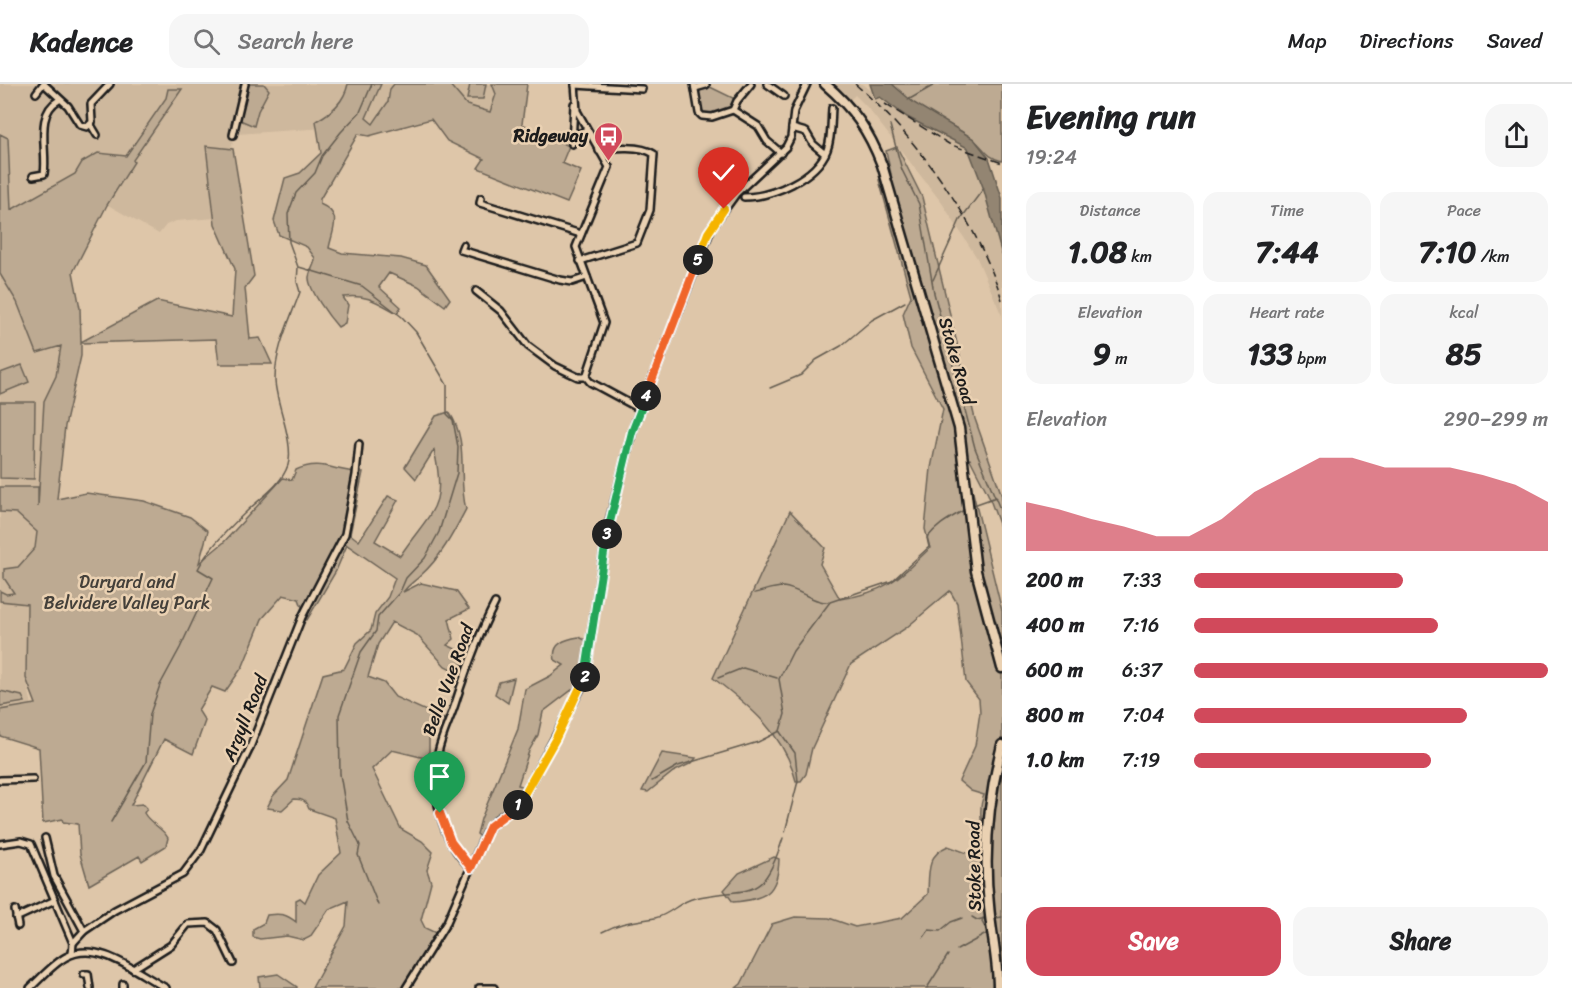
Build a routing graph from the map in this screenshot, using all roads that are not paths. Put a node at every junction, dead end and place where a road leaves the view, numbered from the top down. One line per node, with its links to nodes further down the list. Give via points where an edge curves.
1 (44, 84): 12 (street); 14 (street)
2 (245, 84): 23 (street)
3 (752, 84): 17 (street)
4 (767, 84): 13 (street)
5 (807, 84): 19 (street, via 794,111)
6 (825, 84): 40 (main road, Stoke Road, via 856,113 873,140 933,334 959,428 976,571)
7 (112, 85): 18 (street, via 91,104)
8 (575, 85): 11 (street); 15 (street)
9 (706, 85): 10 (street)
10 (694, 86): 17 (street, via 702,116)
11 (642, 88)
12 (36, 93)
13 (784, 96)
14 (59, 100): 18 (street, via 70,108 80,125); 28 (street, via 48,109 44,119 48,151 44,174)
15 (575, 103): 20 (street); 21 (street)
16 (832, 108): 27 (street)
17 (733, 110): 26 (street, via 758,126)
18 (91, 125): 22 (street)
19 (792, 128): 26 (street); 27 (street, via 806,132)
20 (586, 130): 21 (street, via 579,134); 25 (street)
21 (572, 131): 24 (street)
22 (97, 135)
23 (233, 135)
24 (572, 144)
25 (599, 151): 31 (street, via 609,167); 33 (street, via 632,149 654,153 650,210 637,243)
26 (781, 153): 37 (street, via 736,194 708,233)
27 (825, 154): 29 (street, via 819,164 788,185)
28 (33, 176)
29 (744, 196)
30 (480, 202): 31 (street)
31 (581, 234): 33 (street, via 576,247)
32 (461, 250): 34 (street, via 569,282)
33 (580, 261): 34 (street)
34 (587, 277): 36 (street, via 604,323)
35 (474, 301): 36 (street, via 478,293 501,311 519,338 536,352 566,372)
36 (586, 377): 37 (street)
37 (640, 409): 46 (street, via 608,525 584,682 519,804 490,826)
38 (358, 444): 51 (street, Argyll Road, via 345,534 302,617 249,750 201,850 179,877)
39 (495, 603): 46 (street, Belle Vue Road, via 474,647 443,734 437,763 438,802 444,825 451,842)
40 (1002, 668)
41 (1002, 745): 63 (main road, Stoke Road, via 991,793 988,838 988,904)
42 (33, 779): 43 (street)
43 (0, 780)
44 (45, 838): 51 (street, via 54,876)
45 (0, 844): 47 (street, via 31,844)
46 (471, 868): 60 (street, via 447,922)
47 (55, 900): 49 (street); 52 (street)
48 (15, 910): 49 (street)
49 (16, 918): 50 (street)
50 (18, 926)
51 (84, 931): 52 (street, Argyll Road)
52 (73, 943): 53 (street)
53 (72, 954): 55 (street, via 96,953); 57 (street)
54 (233, 963): 55 (street, via 217,930 208,922 194,922 171,945)
55 (133, 969): 59 (street)
56 (84, 974): 58 (street, via 88,974)
57 (30, 988)
58 (90, 988)
59 (166, 988)
60 (406, 988)
61 (479, 988): 62 (street)
62 (494, 988)
63 (998, 988)

